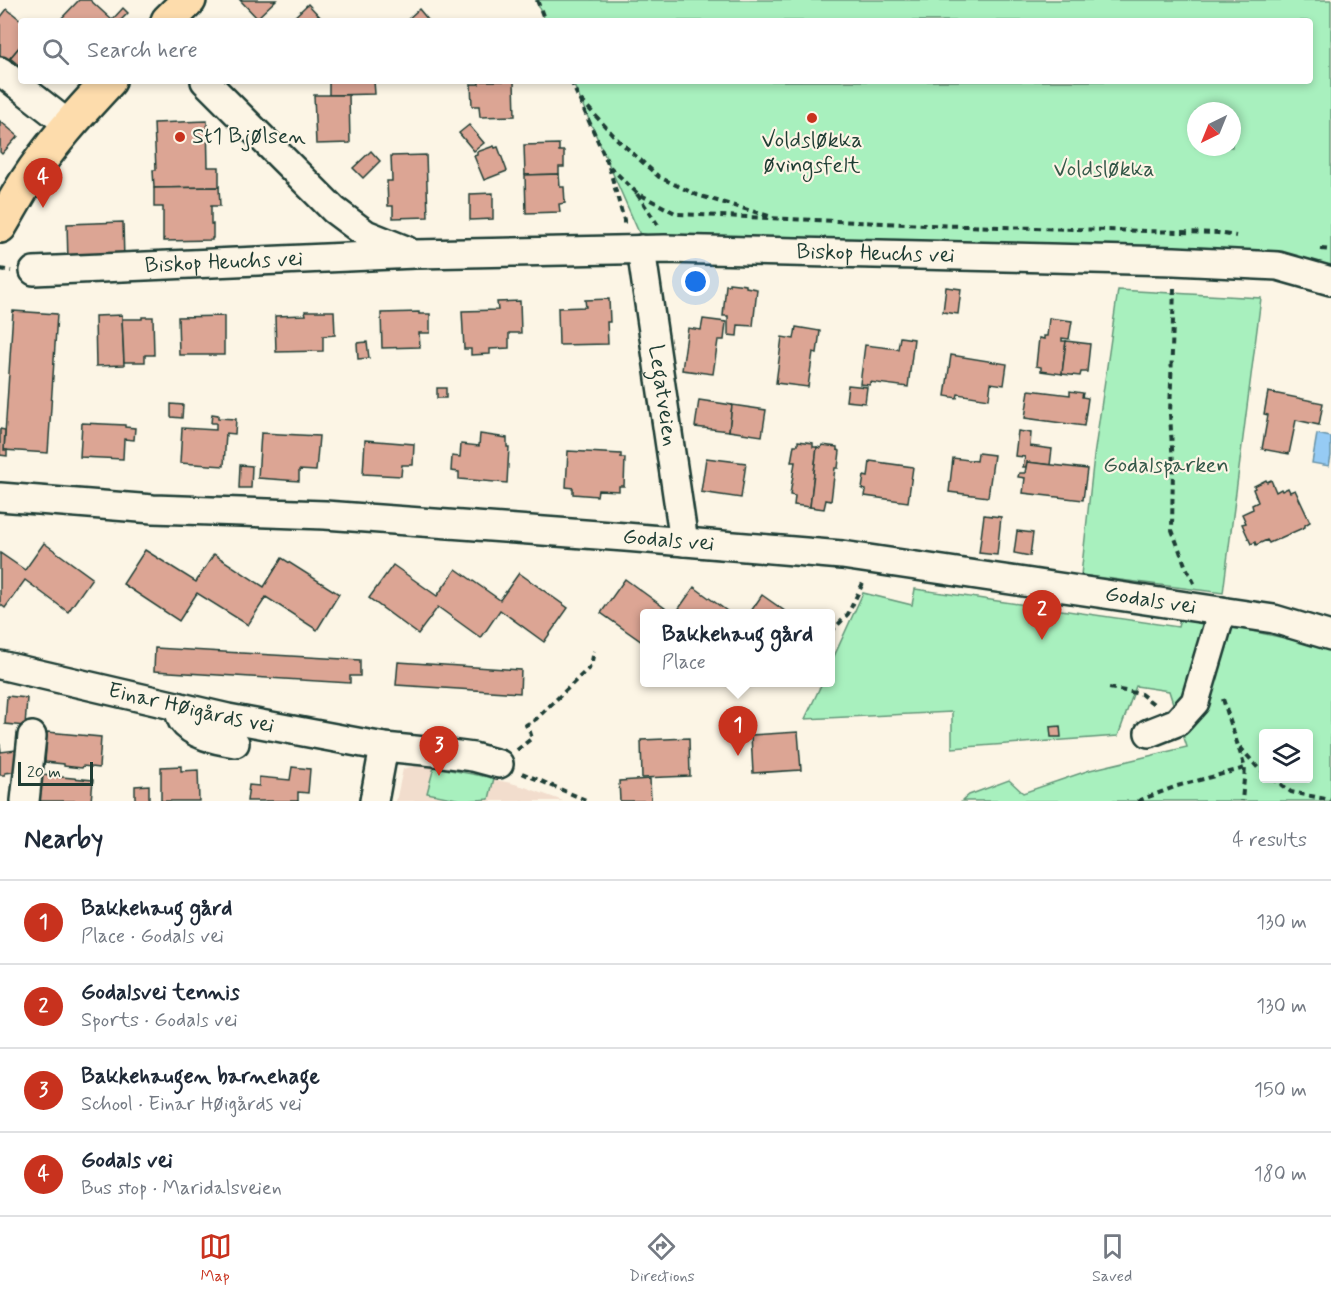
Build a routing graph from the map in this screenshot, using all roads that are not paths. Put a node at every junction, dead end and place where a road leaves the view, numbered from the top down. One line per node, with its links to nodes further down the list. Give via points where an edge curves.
1 (189, 0): 2 (main road)
2 (171, 18)
3 (0, 71): 6 (street)
4 (106, 84): 6 (main road)
5 (208, 84): 9 (street, Biskop Heuchs vei, via 334,210 366,234)
6 (69, 125): 7 (main road, via 25,183)
7 (0, 226)
8 (632, 239): 9 (street, Biskop Heuchs vei); 11 (street, Biskop Heuchs vei, via 1278,266); 13 (street, Legatveien)
9 (415, 254): 10 (street, Biskop Heuchs vei)
10 (34, 271)
11 (1331, 281)
12 (0, 497): 13 (street, Godals vei, via 153,509 336,516)
13 (684, 542): 14 (street, Godals vei, via 842,555)
14 (1222, 612): 15 (street, Godals vei, via 1274,619); 18 (street, via 1195,702 1177,722)
15 (1331, 636)
16 (0, 665): 17 (street, Einar Høigårds vei)
17 (177, 706): 20 (street, via 182,720 193,730); 21 (street, Einar Høigårds vei)
18 (1149, 733)
19 (32, 736): 23 (street)
20 (234, 743)
21 (384, 747): 22 (street, Einar Høigårds vei, via 473,757); 24 (street)
22 (500, 764)
23 (25, 801)
24 (374, 801)

